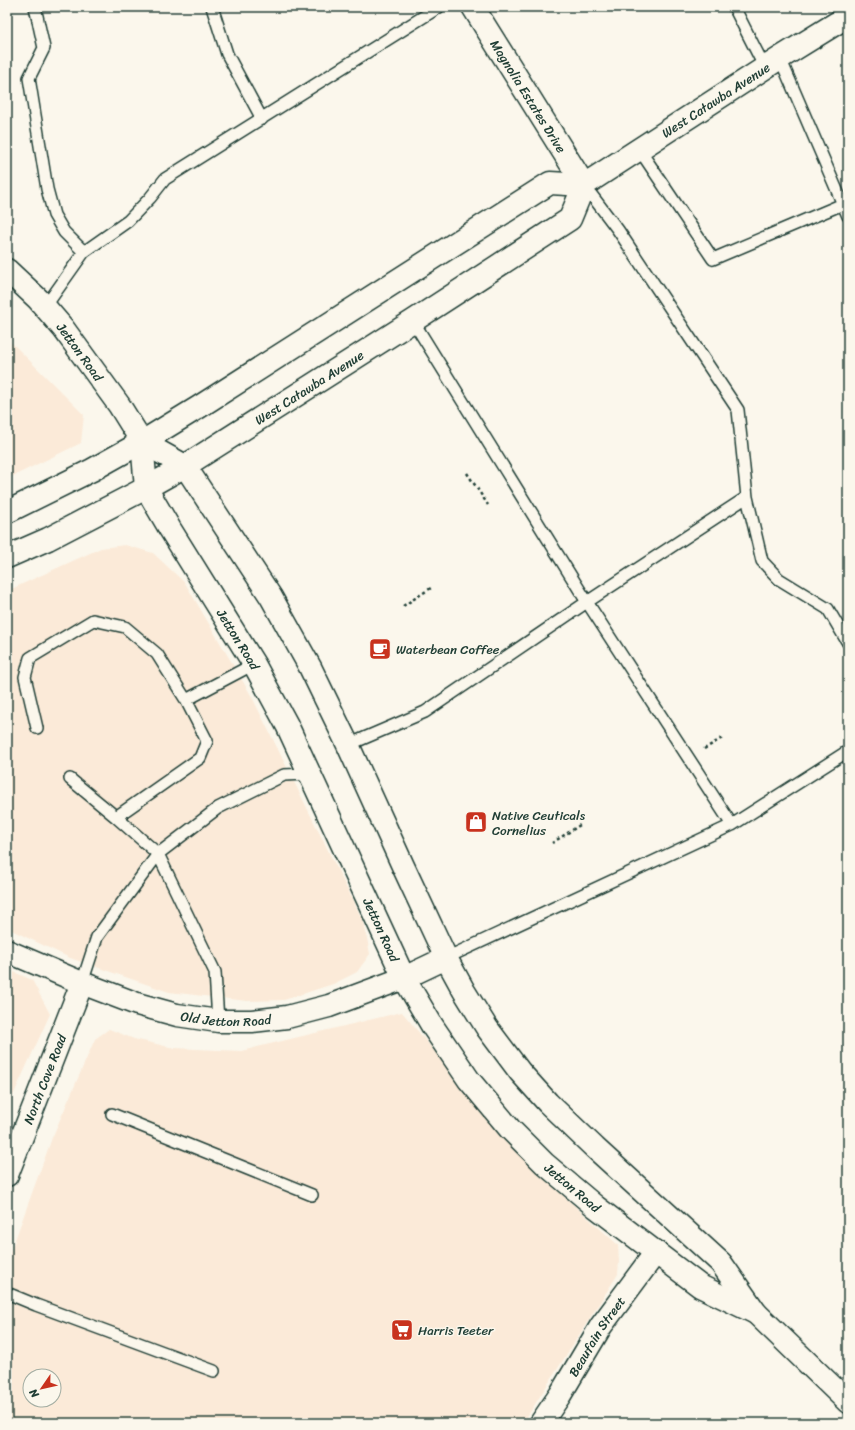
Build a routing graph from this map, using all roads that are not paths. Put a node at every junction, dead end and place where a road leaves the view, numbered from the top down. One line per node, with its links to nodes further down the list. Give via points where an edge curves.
1 (35, 7): 13 (lane, via 44,48 29,78 47,189 54,215 64,232)
2 (212, 7): 8 (lane, via 228,54)
3 (439, 7): 8 (lane)
4 (473, 7): 10 (street, Magnolia Estates Drive)
5 (734, 7): 7 (lane)
6 (848, 16): 7 (street, West Catawba Avenue)
7 (772, 63): 9 (street, West Catawba Avenue); 11 (lane)
8 (262, 119): 13 (lane, via 165,179 128,221)
9 (639, 149): 10 (street, West Catawba Avenue); 11 (lane, via 713,259)
10 (584, 185): 16 (street, West Catawba Avenue, via 570,219); 17 (street, via 550,183); 20 (lane, via 618,230 738,410)
11 (843, 204): 12 (lane)
12 (848, 216)
13 (84, 252): 15 (lane)
14 (7, 270): 15 (street, Jetton Road)
15 (45, 307): 17 (street, Jetton Road, via 64,328)
16 (413, 321): 18 (street, West Catawba Avenue); 23 (lane)
17 (142, 442): 18 (street, Jetton Road); 19 (street, Jetton Road); 21 (street)
18 (185, 466): 19 (street, West Catawba Avenue); 28 (street, Jetton Road, via 271,597 310,667)
19 (146, 488): 22 (street, West Catawba Avenue, via 48,539); 25 (street, Jetton Road)
20 (747, 497): 23 (lane); 24 (lane, via 762,561 779,579 828,608)
21 (7, 512)
22 (7, 557)
23 (587, 602): 28 (lane, via 425,712); 33 (lane)
24 (848, 643)
25 (254, 664): 26 (lane); 30 (street, Jetton Road, via 287,725)
26 (186, 700): 27 (lane, via 157,654 125,627 93,620 30,658 24,677); 32 (lane, via 208,740 200,758)
27 (37, 728)
28 (348, 745): 36 (street, Jetton Road)
29 (848, 751): 33 (lane)
30 (309, 774): 34 (lane, via 284,775 218,808); 37 (street, Jetton Road)
31 (70, 779): 32 (lane)
32 (116, 817): 34 (lane)
33 (732, 825): 36 (lane)
34 (158, 854): 38 (lane, via 97,936); 39 (lane, via 215,972)
35 (7, 951): 38 (street, Old Jetton Road)
36 (446, 958): 37 (street, Old Jetton Road); 45 (street, Jetton Road, via 487,1028 520,1072 595,1148 721,1263)
37 (404, 978): 39 (street, Old Jetton Road, via 329,1006 287,1017); 43 (street, Jetton Road, via 432,1027 469,1080 510,1129 545,1164 596,1207)
38 (82, 983): 39 (street, Old Jetton Road, via 137,1004 177,1015); 41 (street, North Cove Road)
39 (218, 1021)
40 (112, 1114): 42 (lane)
41 (7, 1175)
42 (312, 1195)
43 (656, 1252): 45 (street, Jetton Road, via 700,1286); 48 (street, Beaufain Street, via 601,1326)
44 (7, 1292): 46 (lane, via 43,1308)
45 (756, 1313): 47 (street, Jetton Road)
46 (214, 1371)
47 (848, 1402)
48 (541, 1423)

